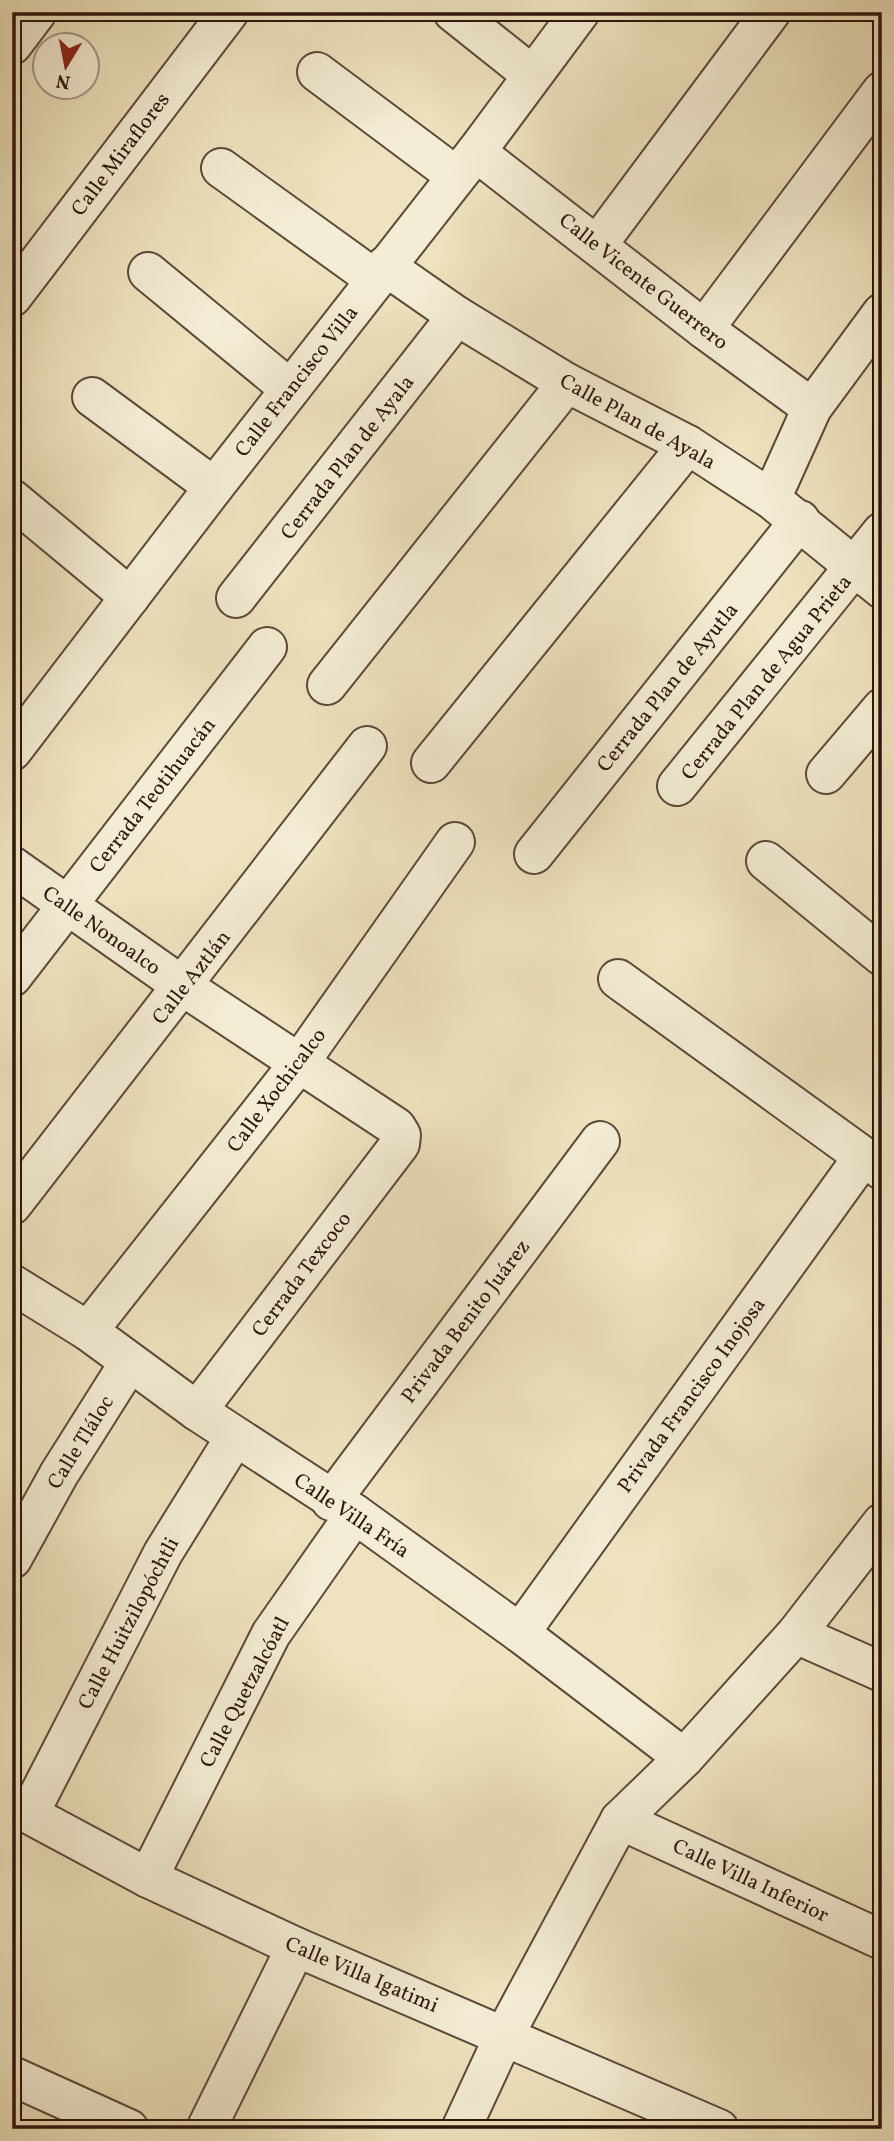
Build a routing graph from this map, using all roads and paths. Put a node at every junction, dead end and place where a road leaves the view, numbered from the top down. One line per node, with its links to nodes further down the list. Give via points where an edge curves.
1 (37, 12): 6 (street)
2 (229, 12): 15 (street, Calle Miraflores)
3 (453, 12): 8 (street)
4 (580, 12): 8 (street, Calle Francisco Villa)
5 (771, 12): 12 (street)
6 (12, 45)
7 (317, 72): 10 (street, Calle Vicente Guerrero)
8 (533, 75): 10 (street, Calle Francisco Villa)
9 (882, 91): 18 (street)
10 (466, 164): 12 (street, Calle Vicente Guerrero); 14 (street, Calle Francisco Villa)
11 (221, 168): 14 (street, Calle Plan de Ayala)
12 (598, 244): 18 (street, Calle Vicente Guerrero)
13 (148, 272): 20 (street)
14 (380, 273): 17 (street, Calle Plan de Ayala); 20 (street, Calle Francisco Villa)
15 (12, 297)
16 (882, 313): 22 (street)
17 (457, 316): 19 (street, Calle Plan de Ayala); 30 (street, Cerrada Plan de Ayala)
18 (704, 329): 22 (street, Calle Vicente Guerrero)
19 (567, 383): 23 (street, Calle Plan de Ayala); 32 (street)
20 (290, 389): 24 (street, Calle Francisco Villa)
21 (92, 397): 24 (street)
22 (813, 408): 26 (street)
23 (688, 445): 26 (street, Calle Plan de Ayala); 36 (street)
24 (214, 487): 29 (street, Calle Francisco Villa)
25 (12, 499): 29 (street)
26 (786, 509): 28 (street, Calle Plan de Ayala); 40 (street, Cerrada Plan de Ayutla)
27 (882, 532): 28 (street, Cerrada Plan de Agua Prieta)
28 (868, 579): 38 (street, Cerrada Plan de Agua Prieta)
29 (130, 597): 35 (street, Calle Francisco Villa)
30 (236, 597)
31 (267, 647): 43 (street, Cerrada Teotihuacán)
32 (327, 685)
33 (882, 708): 37 (street)
34 (367, 746): 47 (street, Calle Aztlán)
35 (13, 747)
36 (431, 763)
37 (826, 774)
38 (677, 786)
39 (455, 842): 48 (street, Calle Xochicalco)
40 (534, 854)
41 (766, 861): 44 (street)
42 (12, 866): 43 (street, Calle Nonoalco)
43 (65, 906): 45 (street, Cerrada Teotihuacán); 47 (street, Calle Nonoalco)
44 (882, 956)
45 (12, 977)
46 (618, 979): 51 (street)
47 (184, 987): 48 (street, Calle Nonoalco); 52 (street, Calle Aztlán)
48 (300, 1062): 49 (street, Calle Nonoalco, via 396,1127); 54 (street, Calle Xochicalco)
49 (401, 1135): 56 (street, Cerrada Texcoco, via 400,1144)
50 (600, 1140): 58 (street, Privada Benito Juárez)
51 (872, 1164): 61 (street, Privada Francisco Inojosa)
52 (12, 1205)
53 (13, 1286): 54 (street, Calle Villa Fría)
54 (88, 1331): 55 (street, Calle Villa Fría)
55 (129, 1363): 56 (street, Calle Villa Fría); 60 (street, Calle Tláloc)
56 (197, 1411): 57 (street, Calle Villa Fría)
57 (235, 1437): 58 (street, Calle Villa Fría); 65 (street, Calle Huitzilopóchtli, via 163,1553)
58 (343, 1508): 61 (street, Calle Villa Fría); 67 (street, Calle Quetzalcóatl, via 271,1634)
59 (882, 1523): 62 (street)
60 (12, 1559)
61 (520, 1633): 64 (street, Calle Villa Fría)
62 (796, 1634): 63 (street); 64 (street)
63 (882, 1671)
64 (684, 1758): 66 (street)
65 (20, 1809): 67 (street, Calle Villa Igatimi)
66 (620, 1820): 68 (street, Calle Villa Inferior); 70 (street)
67 (148, 1878): 69 (street, Calle Villa Igatimi)
68 (882, 1940)
69 (296, 1947): 70 (street, Calle Villa Igatimi); 73 (street)
70 (505, 2034): 74 (street); 75 (street, Calle Villa Igatimi)
71 (12, 2076): 72 (street)
72 (130, 2129)
73 (206, 2129)
74 (461, 2129)
75 (719, 2129)

